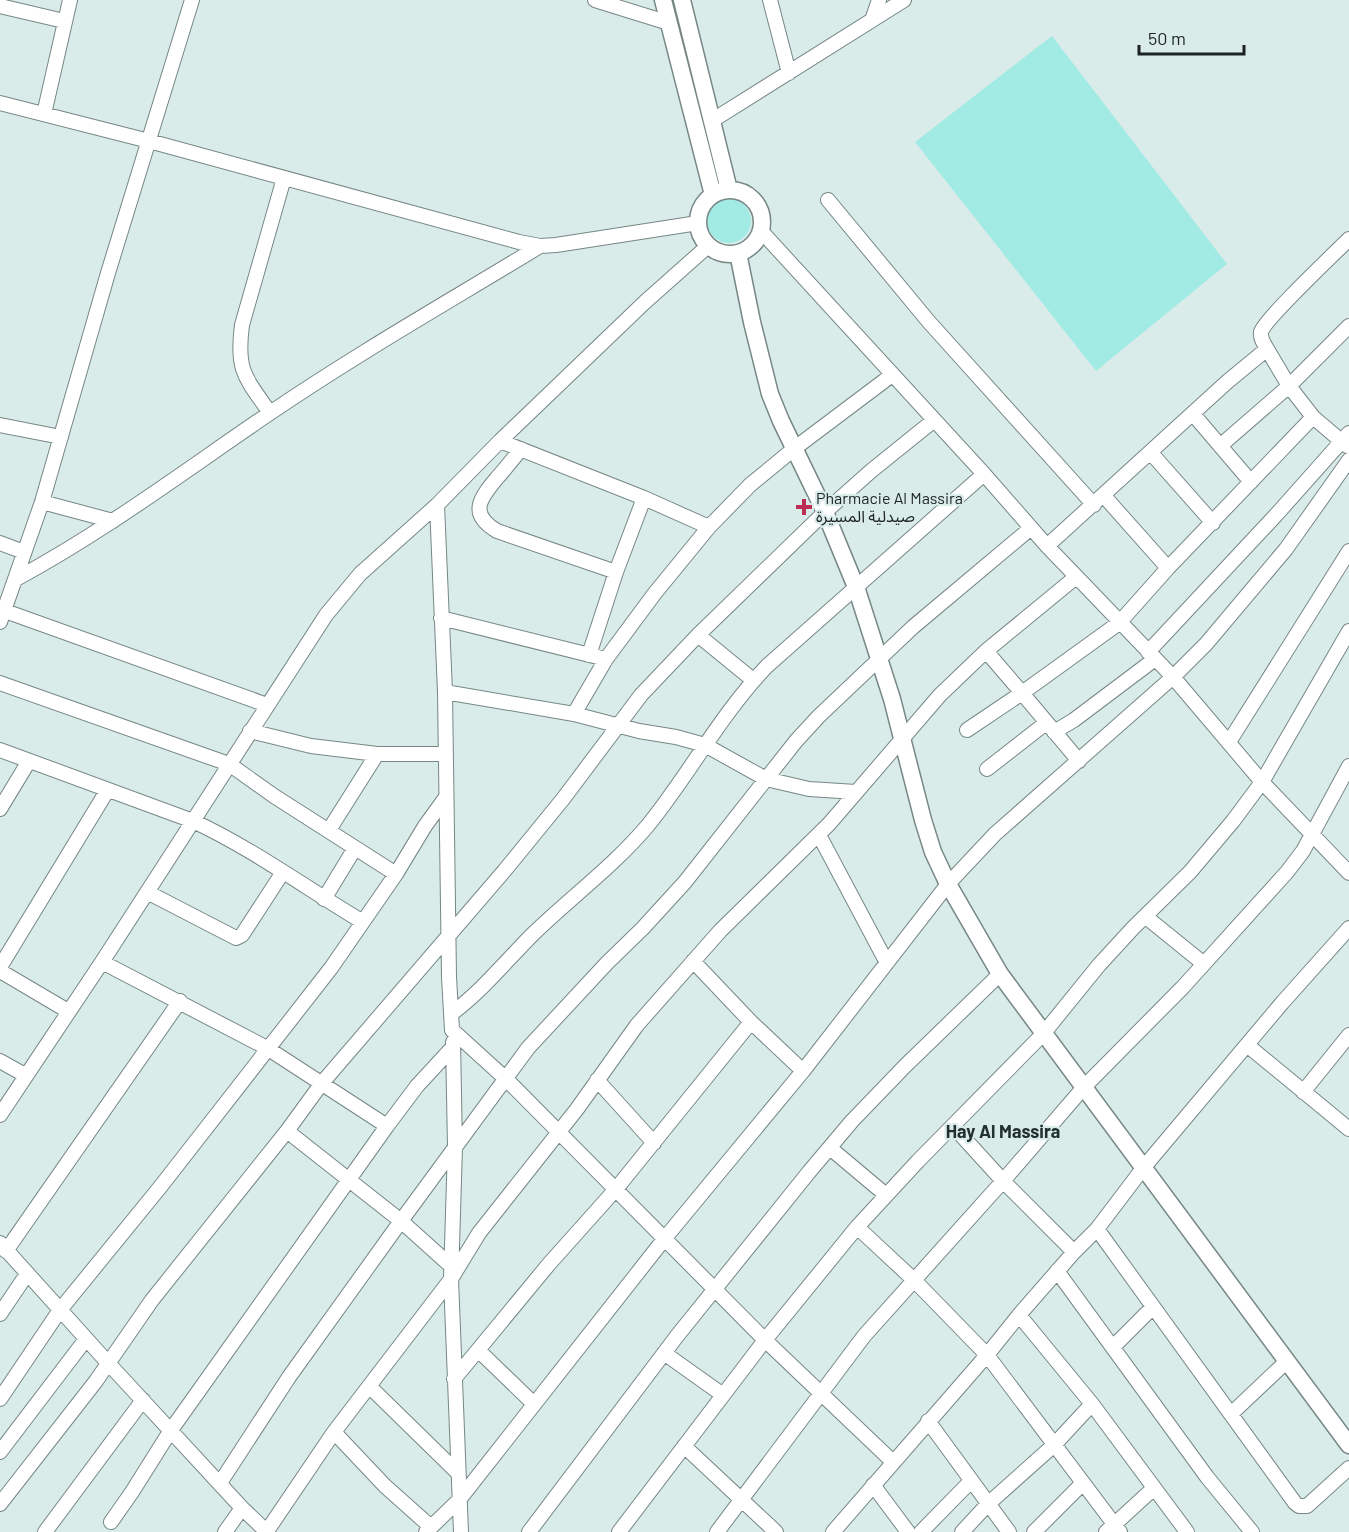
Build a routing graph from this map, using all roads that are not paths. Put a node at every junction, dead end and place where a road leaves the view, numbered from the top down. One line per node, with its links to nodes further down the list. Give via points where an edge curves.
1 (70, 0): 11 (street)
2 (192, 0): 17 (street)
3 (595, 0): 12 (street)
4 (663, 0): 12 (street)
5 (682, 0): 16 (street)
6 (770, 0): 13 (street)
7 (879, 0): 10 (street)
8 (904, 0): 10 (street)
9 (0, 6): 11 (street)
10 (872, 20): 13 (street)
11 (64, 21): 15 (street)
12 (669, 23): 20 (street)
13 (789, 73): 16 (street)
14 (0, 103): 15 (street)
15 (44, 114): 17 (street)
16 (713, 120): 19 (street)
17 (149, 141): 18 (street); 37 (street)
18 (284, 178): 25 (street); 32 (street, via 240,342 241,367)
19 (729, 190): 20 (street); 23 (street, via 748,196 755,203 762,221)
20 (713, 195): 22 (street, via 699,212)
21 (828, 200): 48 (street, via 929,322)
22 (698, 223): 25 (street); 26 (street)
23 (760, 231): 27 (street, via 749,248); 30 (street)
24 (1349, 239): 29 (street, via 1264,326 1261,333)
25 (540, 246): 32 (street)
26 (708, 246): 27 (street, via 719,253); 39 (street)
27 (738, 253): 41 (street, via 770,394)
28 (1349, 326): 31 (street)
29 (1267, 349): 31 (street); 33 (street)
30 (892, 375): 35 (street); 41 (street)
31 (1289, 386): 34 (street); 40 (street)
32 (270, 413): 52 (street)
33 (1193, 414): 40 (street); 43 (street)
34 (1313, 417): 38 (street); 46 (street)
35 (933, 421): 45 (street); 51 (street)
36 (0, 425): 37 (street)
37 (61, 437): 49 (street)
38 (1347, 440): 73 (street)
39 (500, 441): 42 (street); 50 (street)
40 (1220, 446): 46 (street)
41 (795, 448): 51 (street); 54 (street, via 750,485)
42 (521, 449): 47 (street); 61 (street, via 482,497 479,510 483,521 497,531)
43 (1151, 453): 48 (street); 53 (street)
44 (1349, 459): 76 (street, via 1286,549)
45 (984, 474): 55 (street); 64 (street)
46 (1251, 482): 53 (street)
47 (644, 498): 54 (street); 61 (street)
48 (1099, 500): 57 (street); 60 (street)
49 (42, 502): 52 (street); 59 (street)
50 (437, 505): 67 (street); 81 (street, via 341,594)
51 (825, 512): 64 (street); 70 (street)
52 (113, 521): 63 (street)
53 (1213, 523): 60 (street)
54 (709, 527): 75 (street)
55 (1031, 528): 57 (street); 74 (street)
56 (0, 543): 59 (street)
57 (1047, 546): 62 (street)
58 (1349, 551): 88 (street)
59 (24, 552): 63 (street)
60 (1168, 568): 68 (street)
61 (616, 572): 72 (street)
62 (1076, 577): 68 (street); 71 (street)
63 (16, 579): 65 (street)
64 (856, 587): 74 (street); 77 (street)
65 (5, 595): 66 (street)
66 (2, 617): 81 (street)
67 (441, 618): 72 (street); 79 (street)
68 (1119, 622): 73 (street); 80 (street)
69 (1349, 631): 99 (street)
70 (698, 636): 77 (street); 83 (street)
71 (986, 651): 80 (street); 87 (street)
72 (589, 655): 75 (street)
73 (1151, 655): 76 (street); 84 (street, via 1074,720)
74 (880, 657): 87 (street); 98 (street, via 796,741)
75 (606, 659): 82 (street)
76 (1173, 677): 88 (street); 94 (street)
77 (753, 680): 89 (street)
78 (0, 683): 95 (street)
79 (445, 692): 82 (street); 92 (street)
80 (1022, 693): 84 (street); 85 (street)
81 (267, 705): 86 (street)
82 (574, 714): 83 (street)
83 (618, 725): 89 (street); 118 (street, via 563,799)
84 (1050, 727): 94 (street); 97 (street)
85 (967, 730)
86 (250, 731): 91 (street, via 311,746); 95 (street)
87 (902, 737): 101 (street); 112 (street, via 933,852)
88 (1229, 742): 99 (street)
89 (705, 745): 98 (street); 127 (street, via 629,846)
90 (0, 750): 93 (street)
91 (378, 754): 92 (street); 105 (street)
92 (446, 754): 102 (street)
93 (29, 761): 100 (street); 103 (street)
94 (1079, 761): 112 (street, via 995,834)
95 (230, 764): 104 (street); 105 (street)
96 (1349, 766): 107 (street)
97 (987, 769)
98 (766, 779): 101 (street, via 809,789); 138 (street, via 685,882 553,1019)
99 (1262, 782): 107 (street); 115 (street, via 1190,872)
100 (107, 791): 104 (street); 123 (street)
101 (856, 792): 106 (street)
102 (446, 797): 111 (street); 118 (street)
103 (0, 809)
104 (193, 821): 109 (street); 113 (street)
105 (329, 830): 108 (street)
106 (819, 835): 119 (street); 121 (street)
107 (1312, 835): 110 (street); 122 (street, via 1287,872)
108 (355, 848): 111 (street); 114 (street)
109 (284, 872): 113 (street, via 242,935 236,938); 114 (street)
110 (1349, 873)
111 (396, 874): 116 (street)
112 (948, 884): 121 (street); 124 (street)
113 (147, 892): 120 (street)
114 (324, 899): 116 (street)
115 (1146, 917): 122 (street); 130 (street, via 1099,965)
116 (363, 922): 134 (street)
117 (1349, 928): 132 (street)
118 (449, 933): 127 (street); 140 (street)
119 (693, 961): 128 (street); 139 (street, via 637,1025)
120 (102, 962): 125 (street); 126 (street)
121 (887, 963): 136 (street)
122 (1204, 964): 141 (street)
123 (0, 969): 126 (street)
124 (1000, 974): 130 (street); 151 (street, via 904,1066)
125 (180, 1001): 134 (street); 161 (street)
126 (68, 1011): 137 (street)
127 (451, 1014): 129 (street)
128 (751, 1022): 136 (street); 149 (street)
129 (452, 1030): 133 (street); 138 (street)
130 (1043, 1034): 141 (street); 145 (street)
131 (1349, 1035): 142 (street)
132 (1247, 1045): 142 (street); 152 (street)
133 (453, 1047): 144 (street); 150 (street)
134 (267, 1048): 140 (street); 169 (street)
135 (0, 1061): 137 (street)
136 (803, 1071): 160 (street)
137 (25, 1076): 143 (street)
138 (506, 1079): 148 (street); 150 (street)
139 (597, 1080): 148 (street); 149 (street)
140 (322, 1083): 144 (street); 147 (street)
141 (1084, 1087): 152 (street); 154 (street)
142 (1303, 1092): 146 (street)
143 (0, 1115)
144 (387, 1126): 153 (street)
145 (953, 1126): 154 (street); 156 (street)
146 (1348, 1126)
147 (287, 1131): 153 (street); 179 (street, via 152,1300)
148 (559, 1132): 155 (street); 163 (street)
149 (654, 1143): 155 (street)
150 (455, 1147): 157 (street); 163 (street)
151 (830, 1148): 156 (street); 167 (street)
152 (1144, 1167): 159 (street); 178 (street)
153 (349, 1180): 157 (street); 190 (street)
154 (1004, 1181): 162 (street); 166 (street)
155 (616, 1190): 160 (street); 175 (street)
156 (886, 1195): 158 (street)
157 (401, 1221): 163 (street); 200 (street, via 289,1377)
158 (857, 1227): 166 (street); 173 (street)
159 (1097, 1229): 162 (street); 168 (street)
160 (665, 1238): 167 (street); 186 (street)
161 (3, 1247): 165 (street)
162 (1074, 1252): 164 (street)
163 (451, 1272): 180 (street); 181 (street)
164 (1057, 1272): 171 (street); 174 (street)
165 (27, 1274): 169 (street); 170 (street)
166 (914, 1280): 177 (street); 182 (street, via 864,1336)
167 (714, 1288): 173 (street); 176 (street)
168 (1154, 1307): 174 (street); 188 (street)
169 (60, 1310): 172 (street); 184 (street)
170 (0, 1314)
171 (1018, 1315): 177 (street); 187 (street)
172 (86, 1339): 179 (street); 195 (street)
173 (765, 1340): 182 (street); 183 (street)
174 (1113, 1347): 227 (street)
175 (478, 1350): 180 (street); 186 (street)
176 (664, 1353): 183 (street); 216 (street)
177 (987, 1355): 189 (street); 192 (street)
178 (1286, 1362): 188 (street); 193 (street)
179 (109, 1364): 185 (street); 206 (street)
180 (454, 1379): 198 (street)
181 (369, 1386): 191 (street); 198 (street)
182 (822, 1393): 196 (street); 204 (street)
183 (723, 1395): 194 (street)
184 (0, 1399)
185 (143, 1400): 190 (street); 212 (street)
186 (534, 1404): 205 (street)
187 (1092, 1404): 192 (street); 203 (street)
188 (1231, 1414): 197 (street, via 1299,1506 1312,1503)
189 (928, 1421): 196 (street); 199 (street)
190 (171, 1430): 200 (street); 209 (street)
191 (334, 1432): 210 (street); 214 (street)
192 (1054, 1445): 201 (street); 207 (street)
193 (1349, 1445)
194 (684, 1446): 204 (street); 217 (street)
195 (0, 1452)
196 (892, 1461): 202 (street)
197 (1349, 1468)
198 (457, 1472): 205 (street)
199 (971, 1481): 207 (street); 222 (street)
200 (220, 1483): 208 (street)
201 (1082, 1484): 211 (street); 225 (street)
202 (873, 1485): 220 (street); 221 (street)
203 (1154, 1488): 211 (street); 226 (street)
204 (741, 1499): 218 (street); 219 (street)
205 (459, 1500): 210 (street); 215 (street)
206 (0, 1504)
207 (988, 1504): 223 (street); 224 (street)
208 (242, 1508): 213 (street); 214 (street)
209 (111, 1522)
210 (429, 1529)
211 (1113, 1529)
212 (45, 1532)
213 (225, 1532)
214 (267, 1532)
215 (461, 1532)
216 (529, 1532)
217 (619, 1532)
218 (717, 1532)
219 (776, 1532)
220 (833, 1532)
221 (908, 1532)
222 (921, 1532)
223 (962, 1532)
224 (1009, 1532)
225 (1034, 1532)
226 (1187, 1532)
227 (1252, 1532)

